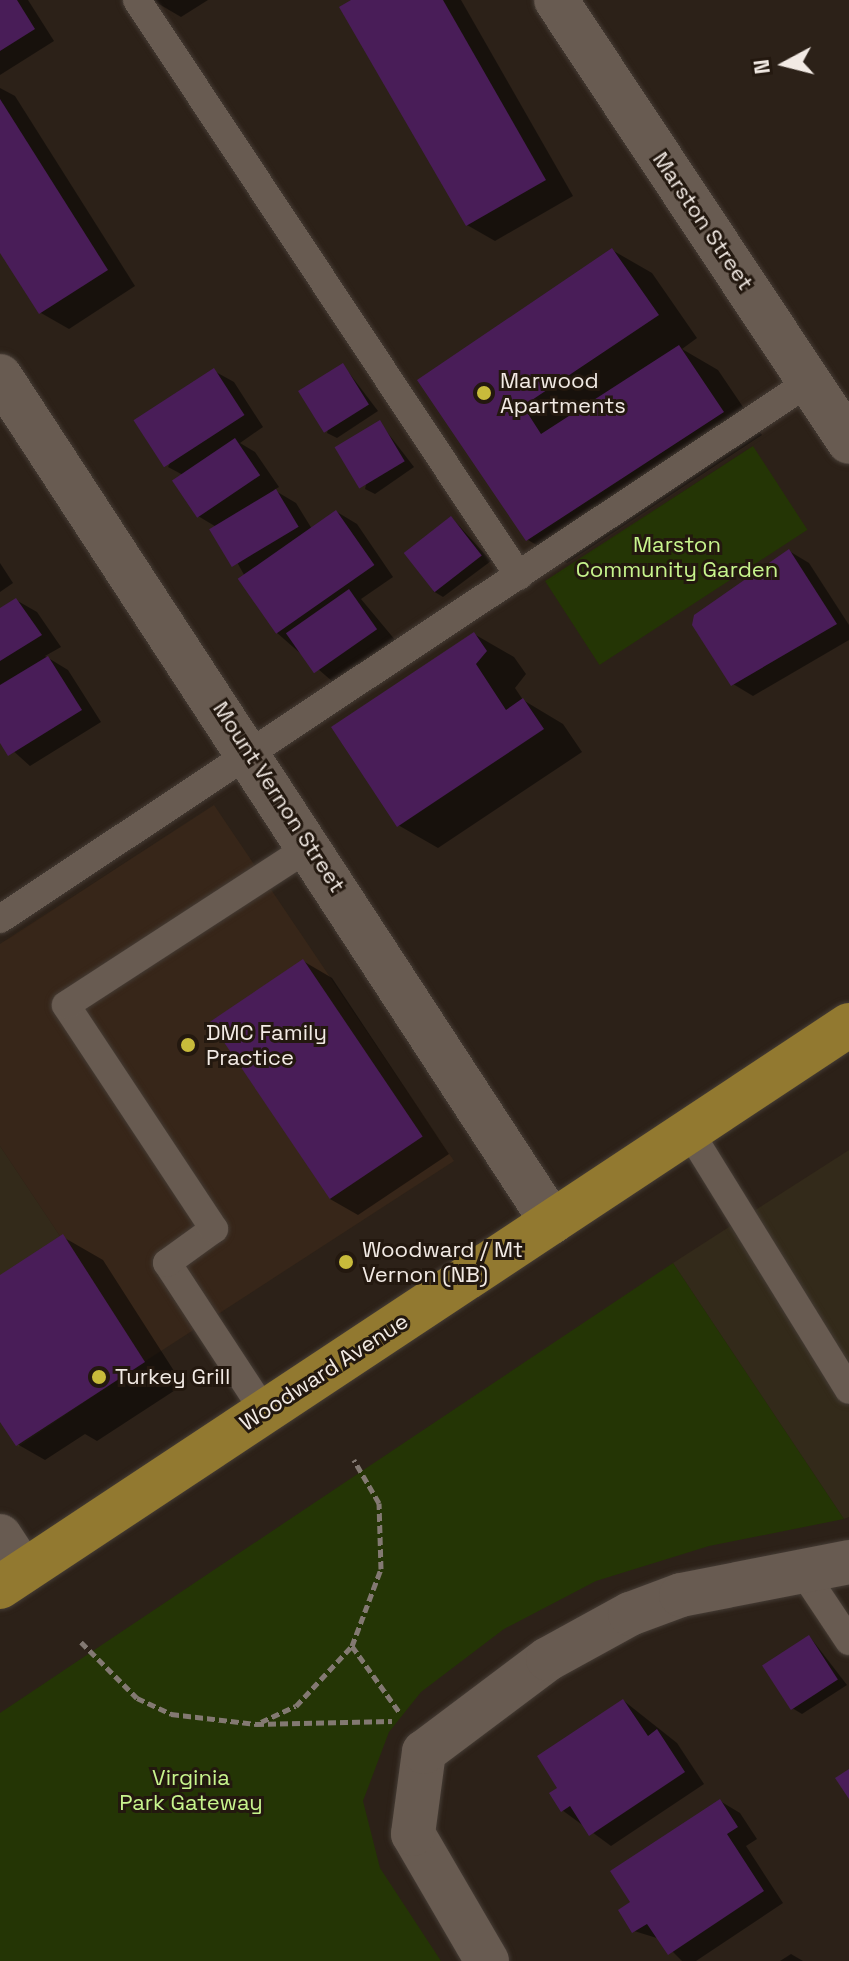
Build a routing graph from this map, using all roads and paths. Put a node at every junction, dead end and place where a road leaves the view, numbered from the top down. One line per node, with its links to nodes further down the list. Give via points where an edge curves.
1 (137, 0): 6 (lane)
2 (556, 0): 4 (street, Marston Street)
3 (0, 376): 7 (street, Mount Vernon Street)
4 (809, 382): 5 (street, Marston Street); 6 (lane)
5 (849, 442)
6 (519, 576): 7 (lane)
7 (252, 754): 8 (street, Mount Vernon Street); 9 (lane)
8 (311, 846): 12 (street, Mount Vernon Street); 14 (lane, via 66,1005 214,1229 167,1263)
9 (0, 919)
10 (849, 1025): 11 (main road, Woodward Avenue)
11 (689, 1131): 12 (main road, Woodward Avenue); 13 (lane)
12 (552, 1222): 14 (main road, Woodward Avenue)
13 (849, 1390)
14 (264, 1411): 17 (main road, Woodward Avenue)
15 (354, 1460): 21 (path, via 379,1503 382,1532 381,1569)
16 (849, 1562): 18 (street)
17 (8, 1565)
18 (803, 1572): 19 (lane); 23 (street, via 681,1595 630,1614 548,1659 424,1752 413,1834)
19 (849, 1641)
20 (81, 1642): 22 (path, via 137,1698 171,1714)
21 (352, 1646): 22 (path, via 296,1706); 22 (path, via 407,1723)
22 (256, 1724)
23 (487, 1961)

